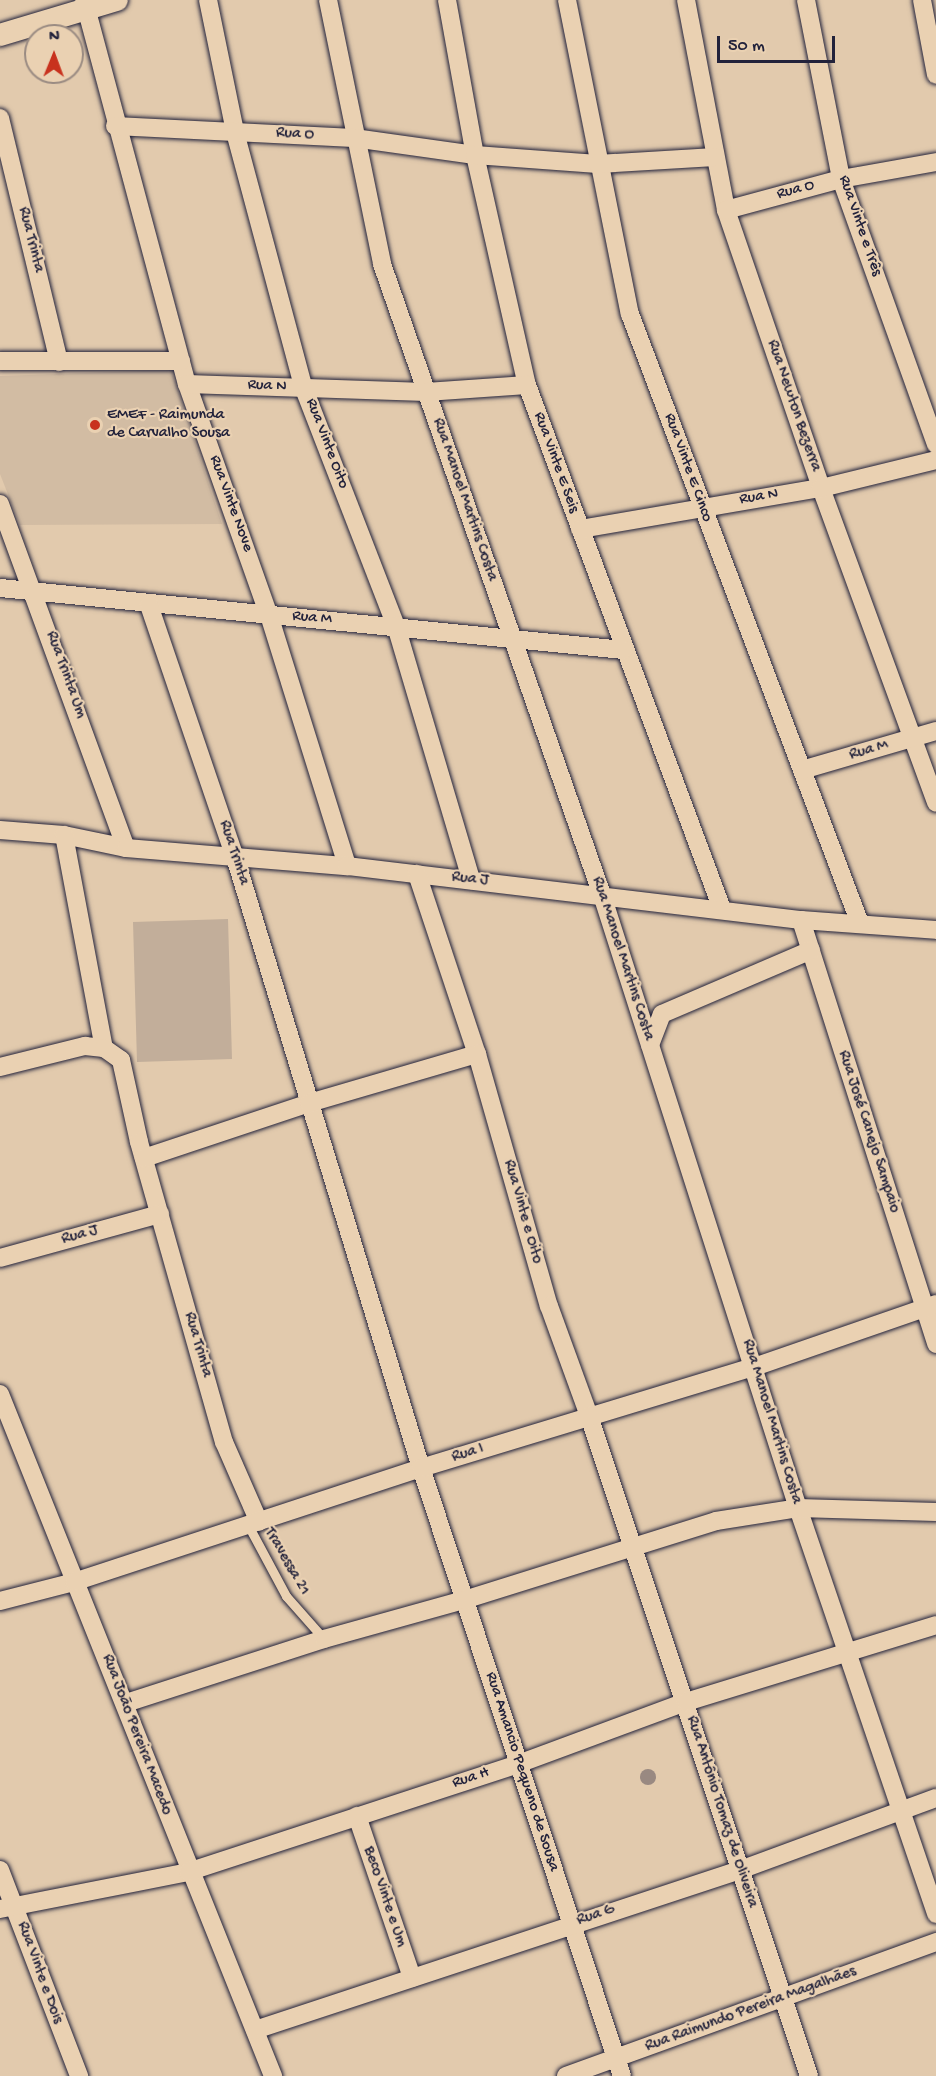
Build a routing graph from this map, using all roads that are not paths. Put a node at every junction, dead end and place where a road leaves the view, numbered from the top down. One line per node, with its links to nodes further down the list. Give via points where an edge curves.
1 (117, 0): 9 (street)
2 (208, 0): 14 (street, Rua Vinte Oito)
3 (328, 0): 15 (street, Rua Manoel Martins Costa)
4 (447, 0): 16 (street, Rua Vinte E Seis)
5 (567, 0): 19 (street, Rua Vinte E Cinco)
6 (686, 0): 17 (street, Rua Newton Bezerra)
7 (806, 0): 20 (street, Rua Vinte e Três)
8 (922, 0): 11 (street)
9 (85, 5): 10 (street); 13 (street, Rua Vinte Nove)
10 (0, 35)
11 (936, 75)
12 (0, 118): 24 (street, Rua Trinta)
13 (115, 126): 14 (street, Rua O); 23 (street, Rua Vinte Nove)
14 (235, 132): 15 (street, Rua O); 27 (street, Rua Vinte Oito)
15 (354, 138): 16 (street, Rua O); 28 (street, Rua Manoel Martins Costa, via 382,264)
16 (475, 155): 19 (street, Rua O); 26 (street, Rua Vinte E Seis)
17 (715, 157): 19 (street); 21 (street, Rua Newton Bezerra)
18 (936, 162): 20 (street, Rua O)
19 (598, 164): 33 (street, Rua Vinte E Cinco, via 630,314)
20 (841, 179): 21 (street, Rua O); 29 (street, Rua Vinte e Três)
21 (726, 210): 31 (street, Rua Newton Bezerra)
22 (0, 361): 24 (street)
23 (181, 361): 24 (street); 25 (street, Rua Vinte Nove)
24 (59, 362)
25 (187, 384): 27 (street, Rua N); 38 (street, Rua Vinte Nove)
26 (527, 385): 28 (street, Rua N); 34 (street, Rua Vinte E Seis)
27 (304, 389): 28 (street, Rua N); 39 (street, Rua Vinte Oito)
28 (426, 392): 40 (street, Rua Manoel Martins Costa)
29 (936, 445)
30 (936, 460): 31 (street, Rua N)
31 (821, 488): 33 (street, Rua N); 43 (street, Rua Newton Bezerra)
32 (0, 504): 36 (street, Rua Trinta Um)
33 (701, 508): 34 (street, Rua N); 44 (street, Rua Vinte E Cinco)
34 (580, 529): 41 (street, Rua Vinte E Seis)
35 (0, 588): 36 (street, Rua M)
36 (35, 591): 37 (street, Rua M); 48 (street, Rua Trinta Um)
37 (149, 605): 38 (street, Rua M); 49 (street, Rua Trinta)
38 (269, 615): 39 (street, Rua M); 50 (street, Rua Vinte Nove)
39 (396, 626): 40 (street, Rua M); 52 (street, Rua Vinte Oito)
40 (512, 640): 41 (street, Rua M); 53 (street, Rua Manoel Martins Costa)
41 (623, 650): 54 (street, Rua Vinte E Seis)
42 (936, 731): 43 (street, Rua M)
43 (913, 738): 44 (street, Rua M); 45 (street, Rua Newton Bezerra)
44 (802, 770): 56 (street, Rua Vinte E Cinco)
45 (936, 803)
46 (1, 827): 47 (street, Rua J)
47 (64, 836): 48 (street, Rua J); 60 (street)
48 (126, 848): 49 (street, Rua J)
49 (235, 857): 50 (street, Rua J); 63 (street, Rua Trinta)
50 (347, 867): 51 (street, Rua J)
51 (417, 874): 52 (street, Rua J); 61 (street, Rua Vinte e Oito)
52 (471, 880): 53 (street, Rua J)
53 (602, 895): 54 (street, Rua J); 59 (street, Rua Manoel Martins Costa)
54 (722, 909): 55 (street, Rua J)
55 (801, 920): 56 (street, Rua J); 58 (street, Rua José Canejo Sampaio)
56 (859, 921): 57 (street, Rua J)
57 (936, 930)
58 (811, 950): 59 (street, via 662,1014); 67 (street, Rua José Canejo Sampaio)
59 (650, 1045): 69 (street, Rua Manoel Martins Costa)
60 (104, 1048): 62 (street, via 85,1046); 64 (street, Rua Trinta, via 121,1060)
61 (477, 1054): 63 (street); 71 (street, Rua Vinte e Oito, via 549,1306)
62 (0, 1067)
63 (309, 1103): 64 (street); 72 (street, Rua Trinta)
64 (144, 1158): 65 (street, Rua Trinta)
65 (160, 1214): 66 (street, Rua J); 75 (street, Rua Trinta, via 224,1442)
66 (0, 1258)
67 (930, 1306): 68 (street, Rua José Canejo Sampaio); 69 (street, Rua I)
68 (936, 1344)
69 (754, 1366): 71 (street, Rua I); 73 (street, Rua Manoel Martins Costa)
70 (0, 1394): 77 (street, Rua João Pereira Macedo)
71 (589, 1416): 72 (street, Rua I); 76 (street, Rua Vinte e Oito)
72 (421, 1468): 75 (street, Rua I); 78 (street, Rua Amancio Pequeno de Sousa)
73 (798, 1508): 74 (street); 76 (street, via 716,1521); 82 (street, Rua Manoel Martins Costa)
74 (936, 1512)
75 (253, 1523): 77 (street, Rua I); 81 (lane, Travessa 21, via 286,1596)
76 (632, 1549): 78 (street); 83 (street, Rua Antônio Tomaz de Oliveira)
77 (74, 1582): 79 (street, Rua I); 84 (street, Rua João Pereira Macedo)
78 (464, 1600): 81 (street); 85 (street, Rua Amancio Pequeno de Sousa)
79 (0, 1601)
80 (936, 1625): 82 (street, Rua H)
81 (324, 1639): 84 (street)
82 (847, 1652): 83 (street, Rua H); 87 (street, Rua Manoel Martins Costa)
83 (686, 1702): 85 (street, Rua H); 90 (street, Rua Antônio Tomaz de Oliveira)
84 (126, 1703): 91 (street, Rua João Pereira Macedo)
85 (518, 1764): 88 (street, Rua H); 94 (street, Rua Amancio Pequeno de Sousa)
86 (936, 1798): 87 (street, Rua G)
87 (901, 1810): 90 (street, Rua G); 93 (street, Rua Manoel Martins Costa)
88 (357, 1816): 91 (street, Rua H); 96 (street, Beco Vinte e Um)
89 (0, 1870): 92 (street, Rua Vinte e Dois)
90 (740, 1870): 94 (street, Rua G); 97 (street, Rua Antônio Tomaz de Oliveira)
91 (188, 1872): 92 (street, Rua H); 98 (street, Rua João Pereira Macedo)
92 (7, 1907): 100 (street, Rua Vinte e Dois)
93 (936, 1914)
94 (572, 1924): 96 (street, Rua G); 99 (street, Rua Amancio Pequeno de Sousa)
95 (936, 1942): 97 (street, Rua Raimundo Pereira Magalhães)
96 (412, 1977): 98 (street, Rua G)
97 (783, 1998): 99 (street, Rua Raimundo Pereira Magalhães); 103 (street, Rua Antônio Tomaz de Oliveira)
98 (255, 2030): 101 (street, Rua João Pereira Macedo)
99 (619, 2068): 102 (street, Rua Raimundo Pereira Magalhães)
100 (79, 2076)
101 (273, 2076)
102 (566, 2076)
103 (809, 2076)

